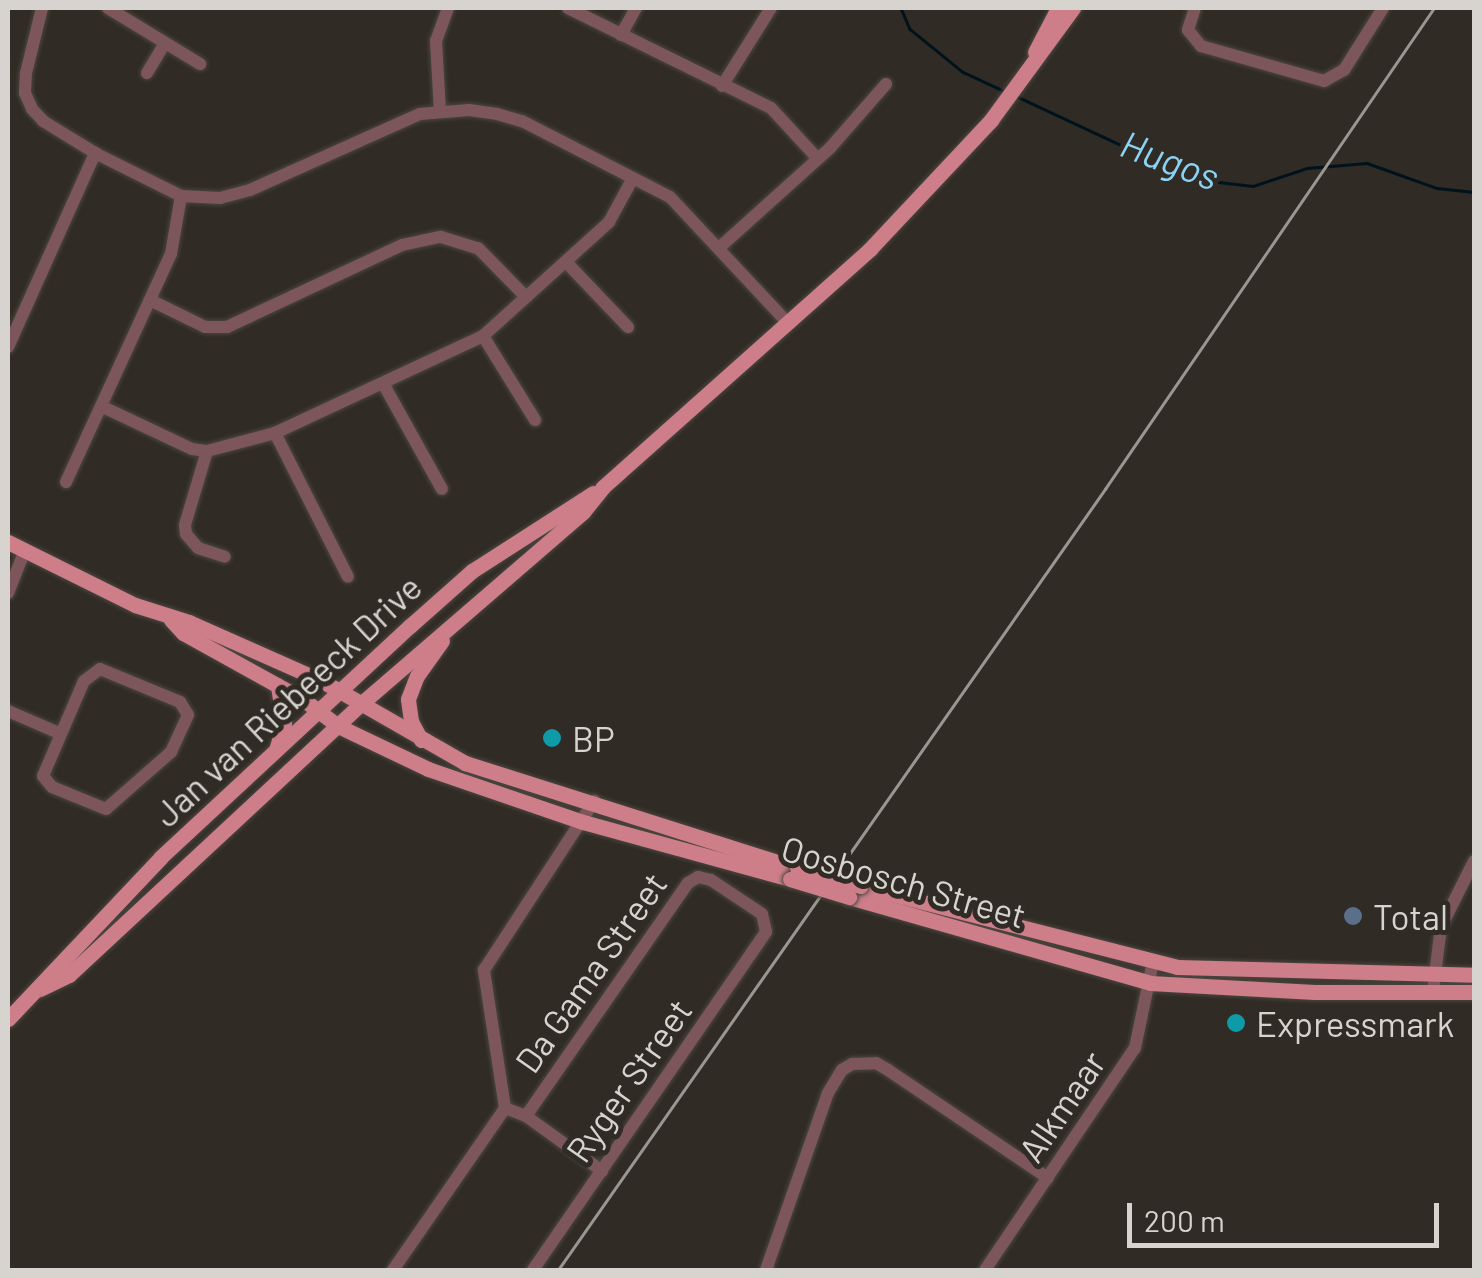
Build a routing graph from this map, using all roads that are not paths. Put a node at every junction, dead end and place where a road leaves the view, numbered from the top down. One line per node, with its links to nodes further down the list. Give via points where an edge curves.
1 (42, 8): 19 (street, via 25,93 43,121)
2 (108, 8): 12 (street)
3 (448, 8): 18 (street, via 436,40)
4 (568, 8): 11 (street)
5 (636, 8): 11 (street)
6 (771, 8): 17 (street)
7 (1058, 8): 15 (main road, Jan van Riebeeck Drive)
8 (1074, 8): 15 (main road, Jan van Riebeeck Drive)
9 (1195, 8): 10 (street, via 1188,30 1200,46 1324,82 1344,70)
10 (1383, 8)
11 (621, 35): 17 (street)
12 (165, 43): 13 (street); 14 (street)
13 (200, 64)
14 (147, 73)
15 (1023, 76): 27 (main road, Jan van Riebeeck Drive, via 897,222)
16 (886, 84): 20 (street)
17 (722, 86): 20 (street, via 780,114)
18 (440, 112): 21 (street, via 470,110 522,121); 22 (street, via 398,122 250,190 220,198)
19 (95, 153): 22 (street); 30 (street)
20 (818, 159): 23 (street)
21 (633, 178): 23 (street, via 670,197); 24 (street, via 609,222)
22 (181, 196): 26 (street, via 174,245)
23 (720, 247): 27 (street)
24 (566, 262): 25 (street); 28 (street)
25 (526, 297): 26 (street, via 478,248 441,237 402,245 217,329); 29 (street)
26 (152, 301): 32 (street)
27 (789, 324): 37 (main road, Jan van Riebeeck Drive)
28 (628, 327)
29 (483, 336): 31 (street); 33 (street)
30 (8, 347)
31 (384, 385): 34 (street); 38 (street)
32 (103, 407): 35 (street, via 177,444); 36 (street)
33 (534, 420)
34 (275, 434): 35 (street); 42 (street)
35 (207, 450): 41 (street, via 184,525 198,548)
36 (66, 482)
37 (602, 487): 44 (main road, Jan van Riebeeck Drive, via 583,512); 47 (main road, Jan van Riebeeck Drive, via 472,571)
38 (442, 489)
39 (8, 542): 40 (main road)
40 (25, 550): 43 (street); 45 (main road)
41 (226, 557)
42 (348, 577)
43 (8, 593)
44 (484, 594): 48 (main road, Jan van Riebeeck Drive); 53 (main road, via 411,687 407,709)
45 (171, 620): 46 (main road, Oosbosch Street); 47 (main road, Oosbosch Street, via 219,634)
46 (278, 685): 50 (main road, Oosbosch Street); 54 (main road, via 284,724)
47 (341, 691): 48 (main road, Oosbosch Street); 50 (main road, Jan van Riebeeck Drive)
48 (363, 702): 51 (main road, Jan van Riebeeck Drive); 53 (main road, Oosbosch Street)
49 (8, 711): 52 (street)
50 (319, 711): 51 (main road, Oosbosch Street); 54 (main road, Jan van Riebeeck Drive)
51 (338, 726): 56 (main road, Oosbosch Street, via 442,774); 65 (main road, Jan van Riebeeck Drive, via 70,974)
52 (59, 734): 52 (street, via 88,674 100,669 180,702 188,715 170,752 106,809 46,782 44,768)
53 (422, 742): 55 (main road, Oosbosch Street, via 478,768)
54 (275, 754): 65 (main road, Jan van Riebeeck Drive, via 162,857)
55 (594, 801): 56 (street); 58 (main road, Oosbosch Street)
56 (582, 822): 58 (main road, Oosbosch Street); 69 (street, via 484,970)
57 (1474, 861): 62 (street, via 1440,927)
58 (794, 874): 60 (main road, Oosbosch Street, bridge)
59 (711, 880): 70 (street, Da Gama Street, via 688,883); 71 (street, Ryger Street, via 766,920 766,932)
60 (854, 892): 61 (main road, Oosbosch Street); 64 (main road, Oosbosch Street)
61 (1153, 962): 62 (main road, Oosbosch Street, via 1178,968); 64 (street, Alkmaar)
62 (1432, 971): 63 (main road, Oosbosch Street); 66 (street)
63 (1474, 975)
64 (1150, 983): 66 (main road, Oosbosch Street); 72 (street, Alkmaar, via 1135,1048)
65 (40, 989): 68 (main road, Jan van Riebeeck Drive)
66 (1432, 992): 67 (main road, Oosbosch Street)
67 (1474, 992)
68 (8, 1020)
69 (505, 1108): 70 (street); 73 (street)
70 (526, 1116): 71 (street)
71 (602, 1171): 74 (street, Ryger Street)
72 (1048, 1178): 75 (street, via 876,1063 852,1064 828,1093); 76 (street, Alkmaar)
73 (393, 1270)
74 (532, 1270)
75 (766, 1270)
76 (984, 1270)

